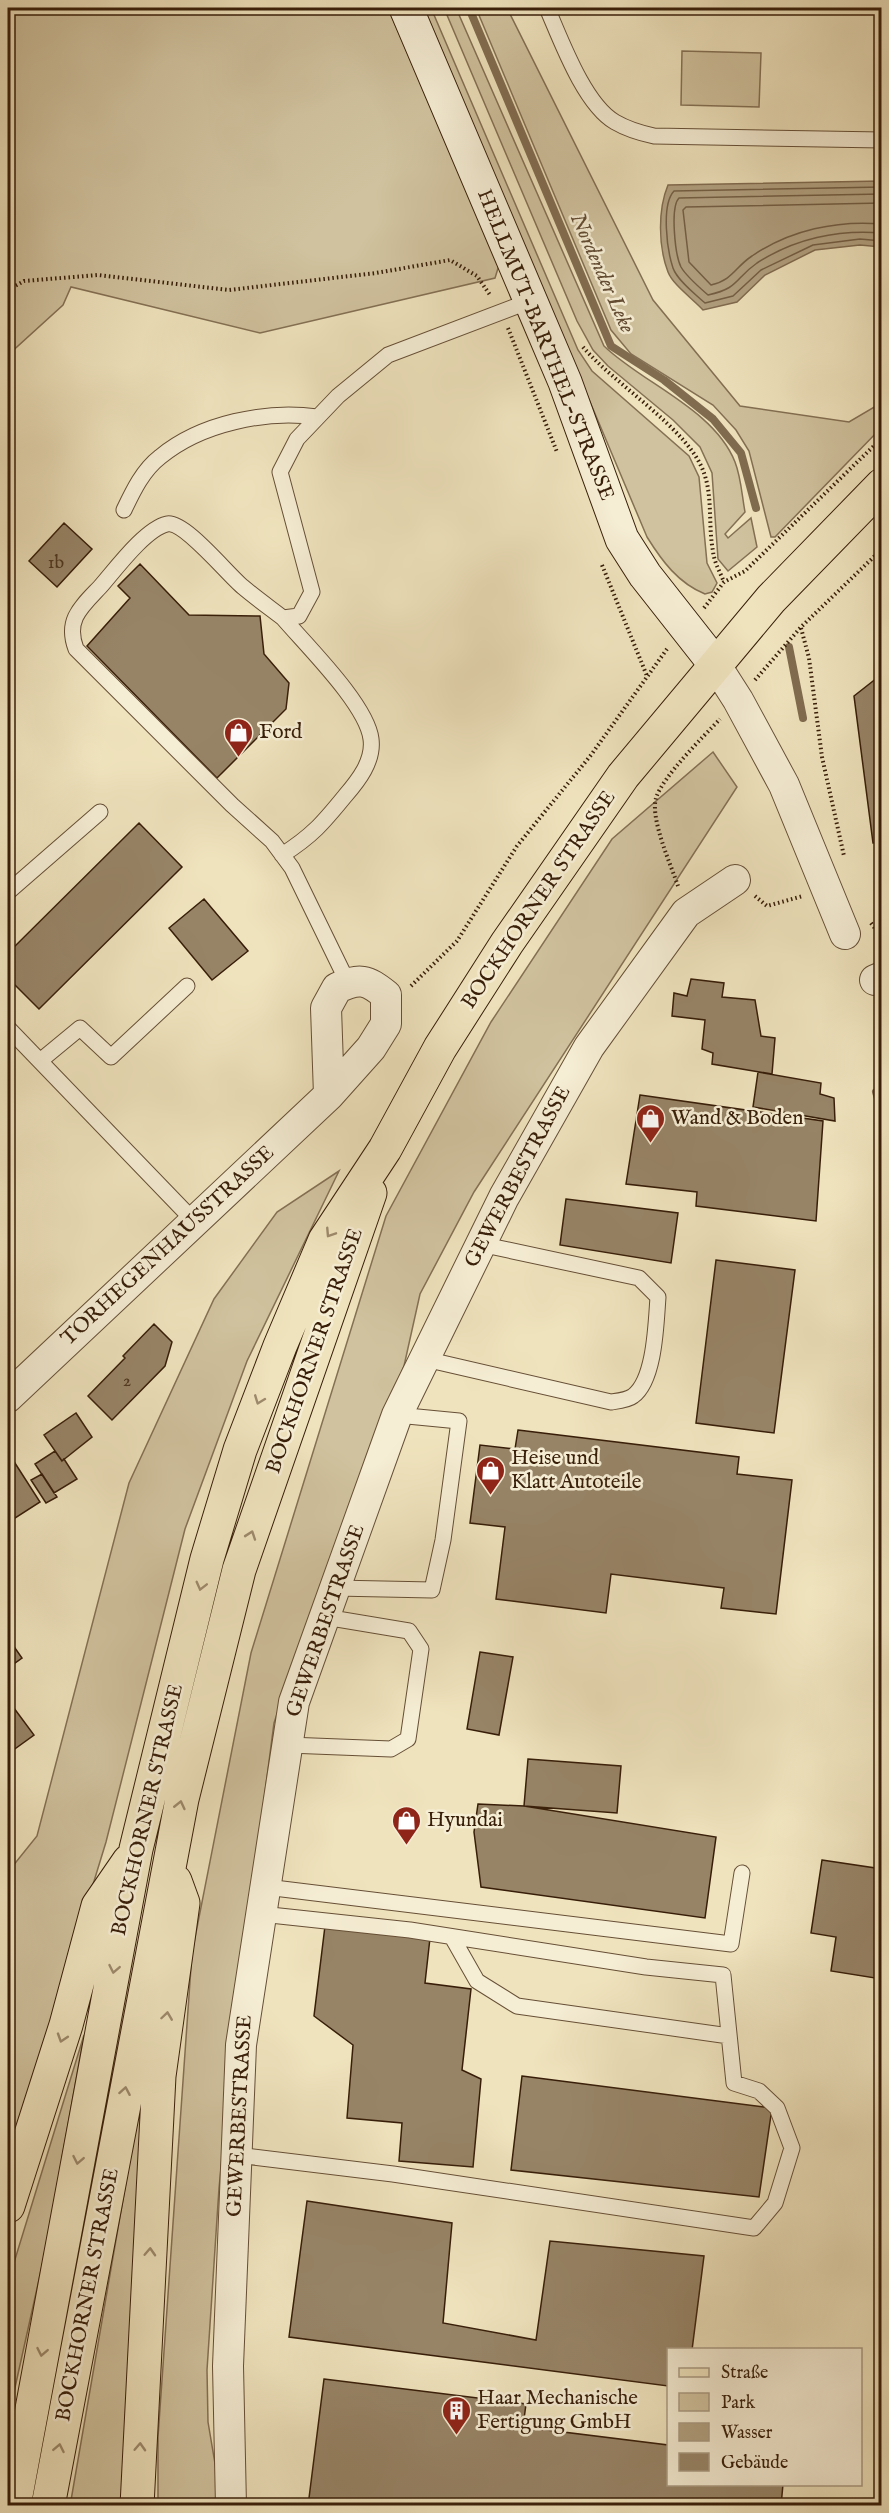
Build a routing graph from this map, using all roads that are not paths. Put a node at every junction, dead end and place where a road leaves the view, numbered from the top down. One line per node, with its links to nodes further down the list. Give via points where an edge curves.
1 (406, 8): 4 (street, HELLMUT-BARTHEL-STRASSE)
2 (547, 8): 3 (lane, via 588,93 613,122 632,130 654,136)
3 (882, 140)
4 (530, 301): 5 (lane, via 388,355); 9 (street, HELLMUT-BARTHEL-STRASSE, via 622,539)
5 (318, 417): 7 (lane, via 293,414 204,430 159,457 137,483); 8 (lane, via 297,439 280,471 312,592 299,616)
6 (882, 485): 9 (main road, BOCKHORNER STRASSE, via 782,586)
7 (124, 510)
8 (283, 618): 11 (lane, via 347,694 366,722 371,741 360,778 310,837); 11 (lane, via 242,586 190,536 168,524 143,540 92,595 76,615 70,634 76,649)
9 (714, 664): 14 (street, via 784,785 825,884); 20 (main road, BOCKHORNER STRASSE, via 623,776 507,943 440,1048)
10 (100, 812): 13 (lane)
11 (282, 855): 15 (lane)
12 (735, 880): 22 (street, GEWERBESTRASSE, via 686,914 589,1047)
13 (8, 892)
14 (857, 926)
15 (348, 983): 19 (street, via 337,988 326,1008); 19 (street, TORHEGENHAUSSTRASSE, via 370,982 386,995 386,1024 371,1048)
16 (187, 986): 18 (lane, via 111,1057 80,1028)
17 (8, 1028): 18 (lane)
18 (40, 1061): 21 (lane)
19 (329, 1095): 21 (street, TORHEGENHAUSSTRASSE)
20 (385, 1149): 29 (main road, BOCKHORNER STRASSE, one-way to 29, via 325,1240 240,1450 207,1559); 30 (main road, BOCKHORNER STRASSE, one-way to 20, via 239,1570)
21 (194, 1221): 24 (street, TORHEGENHAUSSTRASSE)
22 (480, 1244): 23 (street, GEWERBESTRASSE); 23 (lane, via 639,1278 658,1297 655,1335 644,1385 632,1398 610,1402)
23 (425, 1359): 25 (street, GEWERBESTRASSE)
24 (8, 1397)
25 (397, 1415): 26 (street, GEWERBESTRASSE); 26 (lane, via 459,1421 432,1590)
26 (335, 1588): 27 (street, GEWERBESTRASSE)
27 (325, 1617): 28 (street, GEWERBESTRASSE, via 294,1702); 28 (lane, via 409,1631 421,1649 408,1739 391,1749)
28 (288, 1744): 32 (street, GEWERBESTRASSE)
29 (136, 1849): 36 (main road, one-way to 36, via 99,1906); 37 (main road, BOCKHORNER STRASSE, one-way to 37)
30 (168, 1862): 38 (main road, BOCKHORNER STRASSE, one-way to 30); 39 (main road, one-way to 30, via 159,2076 183,1903)
31 (742, 1873): 32 (lane, via 731,1944)
32 (263, 1900): 33 (lane); 35 (street, GEWERBESTRASSE, via 241,2045)
33 (452, 1937): 34 (lane, via 477,1981 517,2006); 34 (lane, via 723,1975)
34 (729, 2036): 35 (lane, via 734,2083 759,2091 777,2108 792,2148 776,2203 754,2228)
35 (237, 2155): 40 (street, GEWERBESTRASSE, via 228,2366)
36 (8, 2206)
37 (14, 2505)
38 (48, 2505)
39 (137, 2505)
40 (231, 2505)

